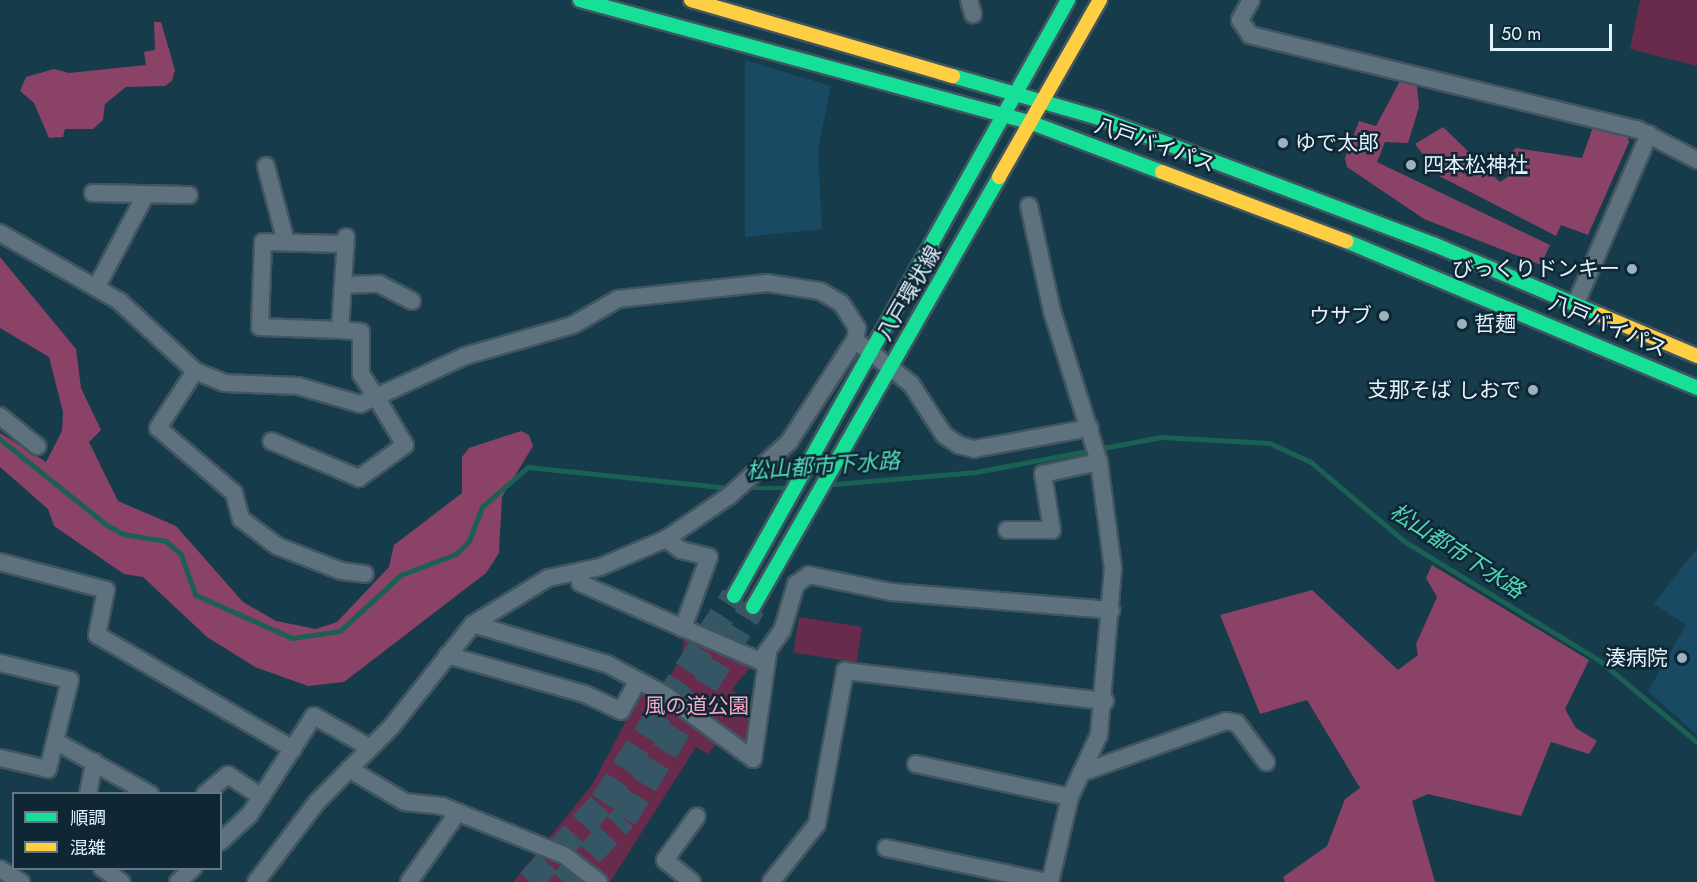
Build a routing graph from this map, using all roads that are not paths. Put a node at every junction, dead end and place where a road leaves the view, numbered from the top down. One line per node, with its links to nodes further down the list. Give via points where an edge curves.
1 (580, 0): 8 (main road, 八戸バイパス)
2 (691, 0): 6 (main road, 八戸バイパス)
3 (1068, 0): 6 (main road, 八戸環状線)
4 (1100, 0): 7 (main road, 八戸環状線)
5 (1251, 0): 10 (street, via 1240,20 1250,35)
6 (1017, 92): 7 (main road, 八戸バイパス); 8 (main road, 八戸環状線)
7 (1043, 100): 9 (main road, 八戸環状線); 22 (main road, 八戸バイパス, via 1295,190)
8 (1005, 115): 9 (main road, 八戸バイパス); 25 (main road, 八戸環状線)
9 (1032, 123): 27 (main road, 八戸環状線); 29 (main road, 八戸バイパス, via 1391,258)
10 (1648, 135): 11 (street); 22 (street)
11 (1697, 160)
12 (266, 166): 18 (street)
13 (93, 193): 14 (street)
14 (146, 194): 15 (street); 20 (street)
15 (189, 195)
16 (1029, 206): 32 (street, via 1052,311)
17 (0, 233): 20 (street)
18 (286, 242): 19 (street, via 345,241); 23 (street, via 263,242 260,327)
19 (343, 285): 21 (street, via 379,284); 23 (street)
20 (96, 288): 28 (street, via 119,302)
21 (412, 301)
22 (1576, 303): 26 (main road, 八戸バイパス)
23 (340, 330): 30 (street, via 361,332 361,374)
24 (855, 340): 25 (street); 30 (street, via 857,328 841,303 820,291 767,282 670,290 618,299 573,325 465,356); 37 (street, via 789,442 729,496)
25 (873, 351): 27 (street); 41 (main road, 八戸環状線)
26 (1697, 356)
27 (892, 365): 32 (street, via 944,435 959,445 974,449); 42 (main road, 八戸環状線)
28 (195, 371): 30 (street, via 225,383 298,386 360,404); 39 (street, via 158,428 234,493 241,519 277,546 341,571)
29 (1697, 388)
30 (376, 397): 33 (street, via 405,445 359,478)
31 (0, 416): 34 (street)
32 (1090, 428): 35 (street)
33 (272, 441)
34 (37, 446)
35 (1099, 462): 36 (street, via 1043,474 1052,530); 43 (street, via 1113,567)
36 (1007, 530)
37 (666, 539): 44 (street, via 600,567 548,578); 45 (street, via 681,550 709,557)
38 (0, 562): 53 (street, via 106,590 97,635)
39 (365, 574)
40 (580, 583): 45 (street)
41 (734, 596)
42 (753, 607)
43 (1111, 610): 46 (street, via 891,592 809,575 796,584 782,631); 50 (street)
44 (473, 624): 47 (street); 49 (street, via 607,664)
45 (683, 628): 46 (street, via 760,661)
46 (768, 653): 49 (street, via 753,759)
47 (447, 655): 49 (street, via 585,694 621,711); 52 (street, via 392,726)
48 (0, 663): 51 (street, via 70,680)
49 (638, 680)
50 (1105, 701): 59 (street, via 1099,735); 79 (street, via 845,671 817,824)
51 (55, 741): 54 (street, via 48,769); 55 (street)
52 (367, 746): 53 (street, via 314,716); 58 (street)
53 (293, 749): 63 (street)
54 (0, 758)
55 (94, 762): 60 (street); 61 (street)
56 (1266, 762): 59 (street, via 1238,723 1226,721)
57 (916, 764): 64 (street)
58 (349, 769): 65 (street, via 405,802); 75 (street)
59 (1082, 773): 64 (street)
60 (88, 792)
61 (146, 792)
62 (207, 792): 63 (street, via 228,775)
63 (262, 797): 67 (street)
64 (1070, 797): 80 (street)
65 (458, 812): 76 (street); 77 (street, via 564,855)
66 (697, 816): 78 (street, via 665,860)
67 (222, 840)
68 (886, 848): 80 (street)
69 (0, 868): 72 (street)
70 (105, 870): 73 (street)
71 (191, 870): 74 (street)
72 (21, 882)
73 (121, 882)
74 (178, 882)
75 (256, 882)
76 (409, 882)
77 (599, 882)
78 (692, 882)
79 (771, 882)
80 (1048, 882)

